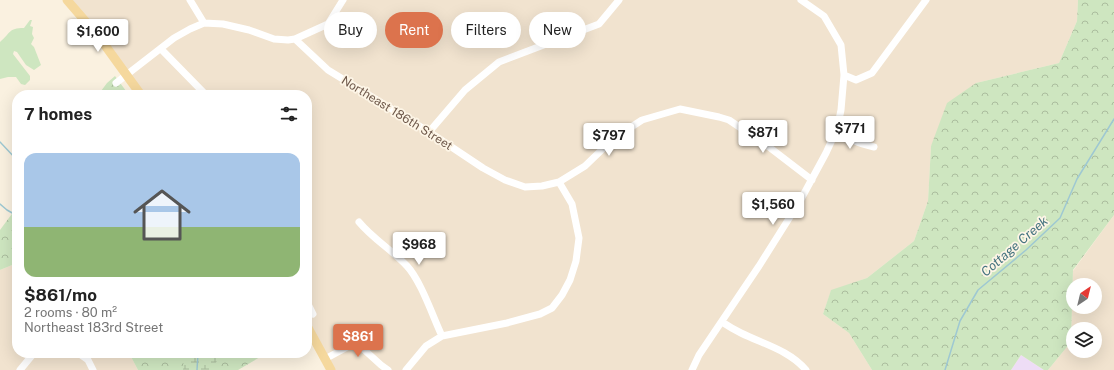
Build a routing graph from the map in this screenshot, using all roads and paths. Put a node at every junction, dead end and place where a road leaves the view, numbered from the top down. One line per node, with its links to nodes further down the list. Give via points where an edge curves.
1 (67, 0): 11 (main road, via 99,37)
2 (190, 0): 7 (street)
3 (343, 0): 8 (street, via 328,24)
4 (619, 0): 16 (street, via 599,24 499,62 465,90)
5 (801, 0): 10 (street, via 824,16 840,45)
6 (926, 0): 10 (street, via 872,73 856,80)
7 (204, 23): 8 (street, via 223,24 274,39); 9 (street, via 174,38)
8 (295, 39): 16 (street, Northeast 186th Street, via 328,70)
9 (161, 49): 11 (street); 14 (street)
10 (844, 75): 15 (street)
11 (127, 76): 12 (street); 13 (main road)
12 (116, 83)
13 (137, 90)
14 (201, 90)
15 (837, 129): 17 (street, via 849,139); 18 (street)
16 (429, 132): 19 (street, Northeast 186th Street, via 505,180 525,187)
17 (874, 147)
18 (812, 180): 19 (street, Northeast 186th Street, via 729,120 680,109 642,120 613,139 585,166); 21 (street)
19 (559, 182): 23 (street, via 572,204 579,238 576,261 562,295 552,308 540,314)
20 (359, 222): 23 (street, via 368,233 408,267)
21 (722, 322): 32 (street, via 699,355); 33 (street, via 785,353)
22 (312, 335): 26 (main road)
23 (442, 336): 31 (street, via 426,346)
24 (30, 358): 27 (street)
25 (85, 358): 28 (street)
26 (325, 359): 29 (main road); 30 (street, via 349,346 360,346)
27 (20, 370)
28 (92, 370)
29 (331, 370)
30 (388, 370)
31 (406, 370)
32 (692, 370)
33 (806, 370)

